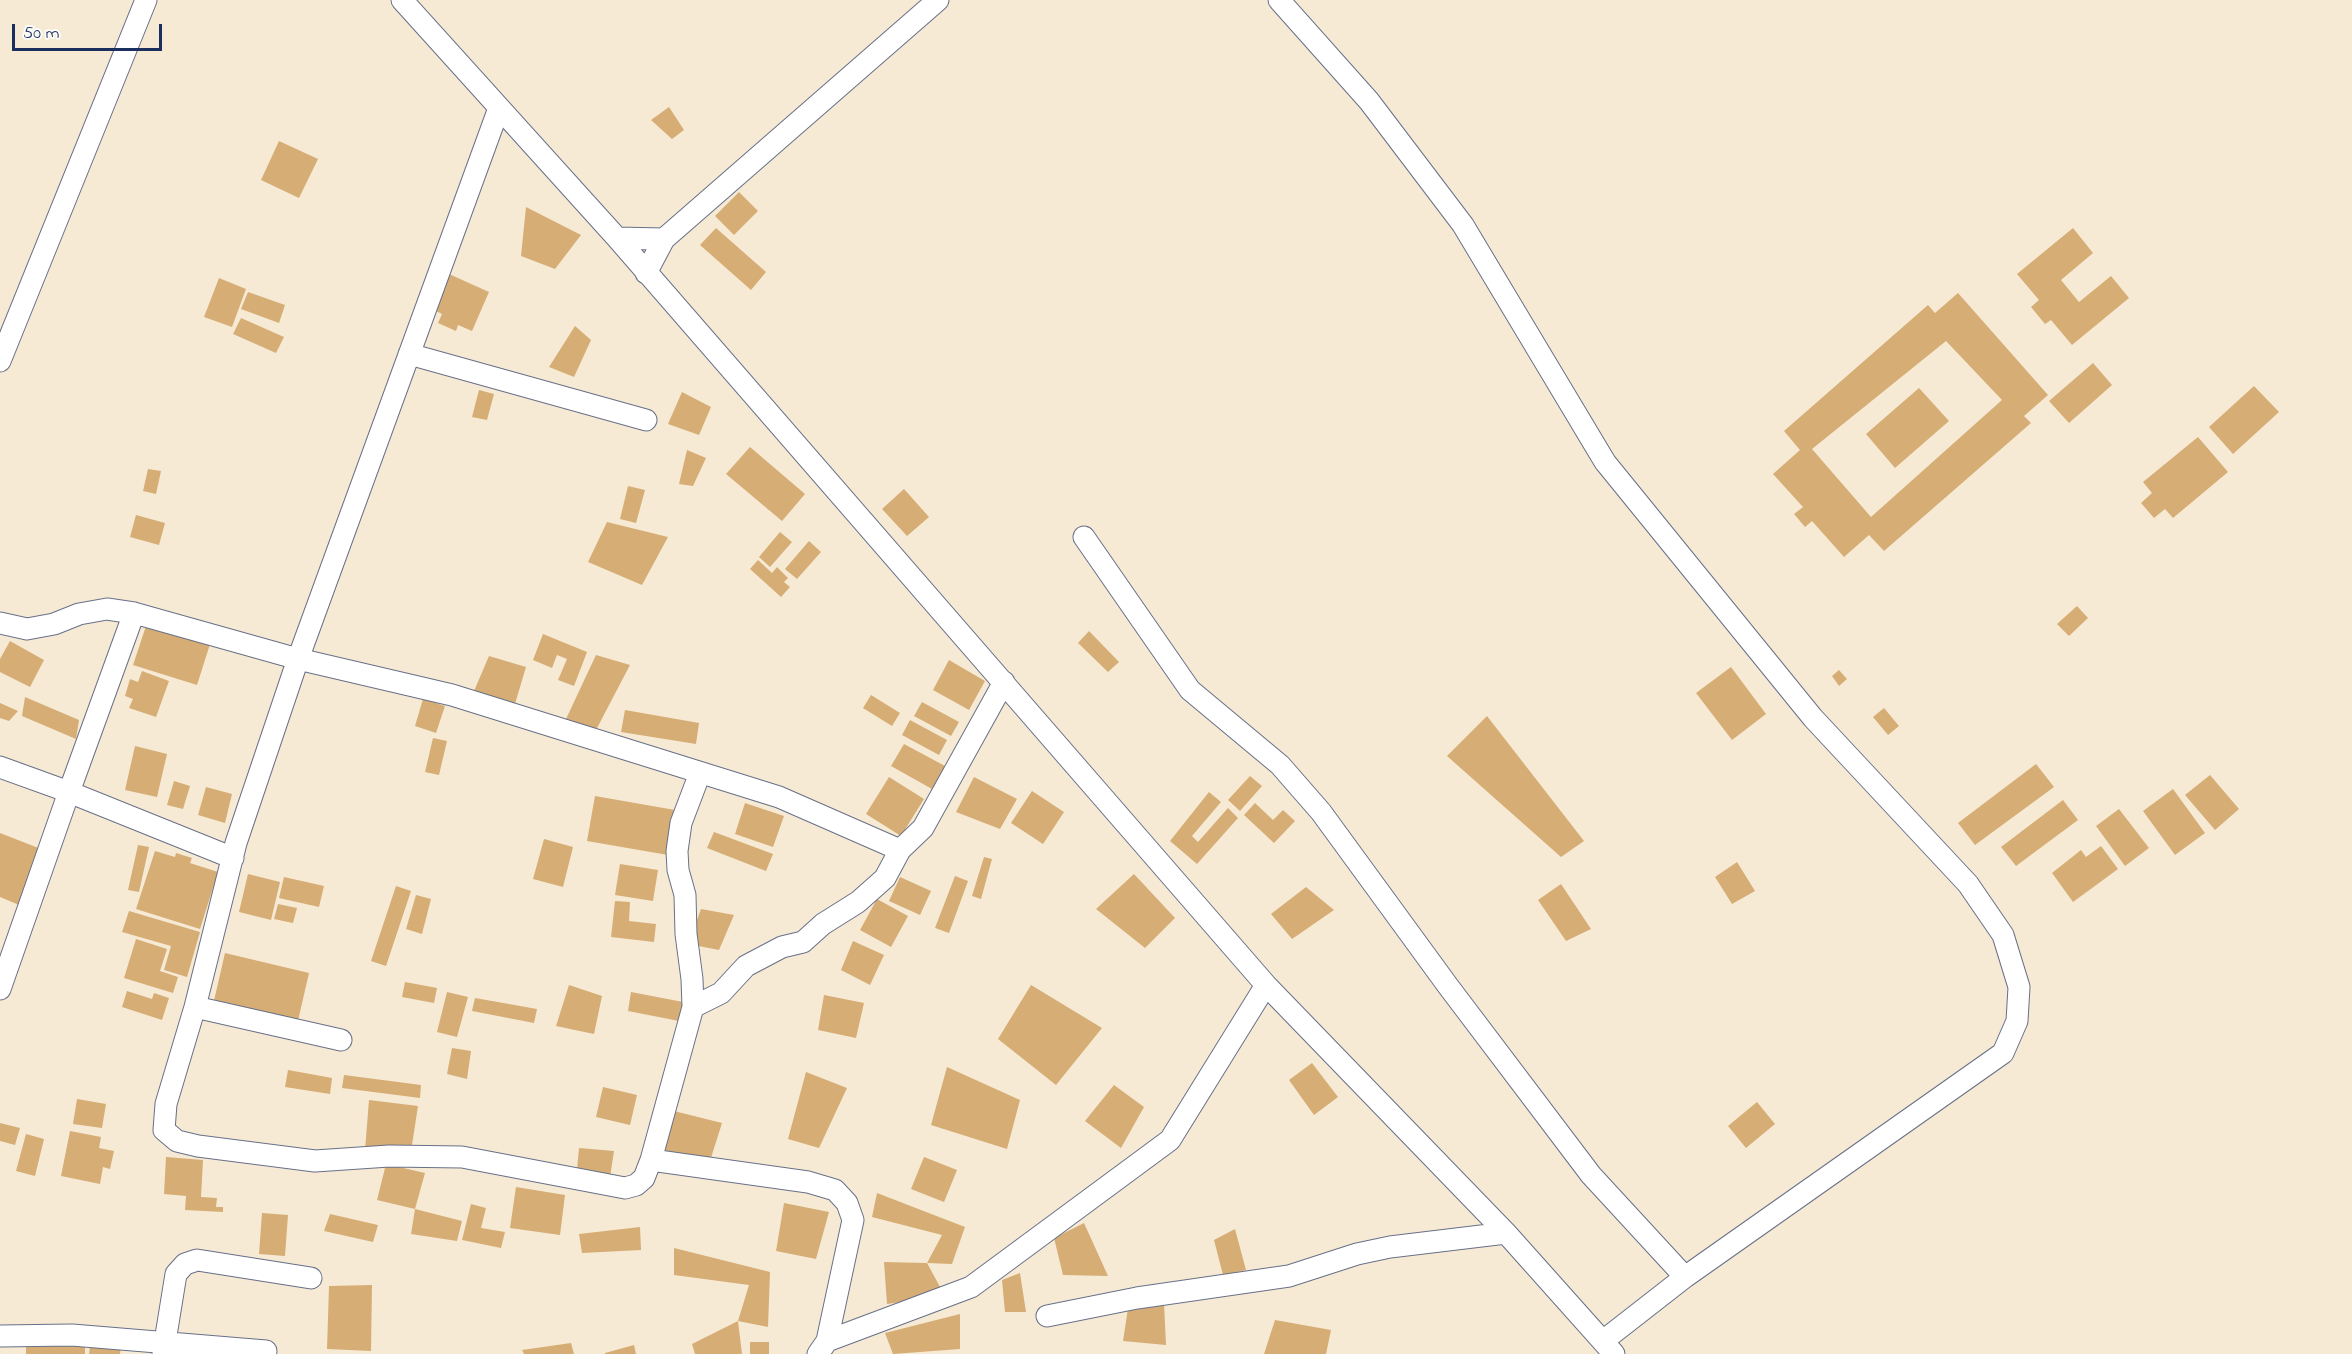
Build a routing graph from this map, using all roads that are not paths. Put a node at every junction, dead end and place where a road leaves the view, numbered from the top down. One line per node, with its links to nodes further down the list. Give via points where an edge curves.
1 (146, 0): 10 (street)
2 (402, 0): 5 (street)
3 (938, 0): 7 (street)
4 (1279, 0): 29 (street, via 1369,101 1463,225 1605,462 1813,718 1968,884 2003,935 2019,987 2017,1021 2003,1053)
5 (499, 108): 6 (street); 9 (street)
6 (617, 238): 7 (street); 8 (street)
7 (664, 239): 8 (street)
8 (646, 273): 16 (street)
9 (410, 354): 11 (street); 15 (street)
10 (0, 360)
11 (646, 420)
12 (1084, 537): 29 (street, via 1190,690 1280,765 1321,812 1591,1175)
13 (134, 613): 14 (street, via 107,609 27,629); 15 (street); 19 (street)
14 (0, 623)
15 (298, 659): 18 (street, via 452,695); 21 (street)
16 (1004, 682): 20 (street, via 923,828); 22 (street)
17 (0, 767): 19 (street)
18 (700, 773): 20 (street, via 778,797); 25 (street, via 681,823 677,851 685,895)
19 (69, 792): 21 (street); 23 (street)
20 (900, 850): 25 (street, via 885,878 858,902 803,942 782,947 746,966 721,993)
21 (232, 858): 24 (street)
22 (1266, 985): 28 (street); 33 (street, via 1170,1140 971,1287)
23 (0, 990)
24 (195, 1007): 26 (street); 27 (street, via 166,1104 164,1131 177,1141 315,1161 462,1157 625,1188 644,1178)
25 (693, 1007): 27 (street)
26 (340, 1040)
27 (651, 1160): 33 (street, via 808,1182 835,1190 847,1203 853,1220)
28 (1506, 1233): 31 (street, via 1390,1246 1289,1276 1137,1298); 34 (street)
29 (1685, 1277): 34 (street)
30 (311, 1278): 35 (street, via 197,1260 185,1264 176,1274)
31 (1047, 1316)
32 (0, 1336): 35 (street, via 72,1335)
33 (822, 1347)
34 (1608, 1347)
35 (164, 1349): 36 (street)
36 (266, 1352)

